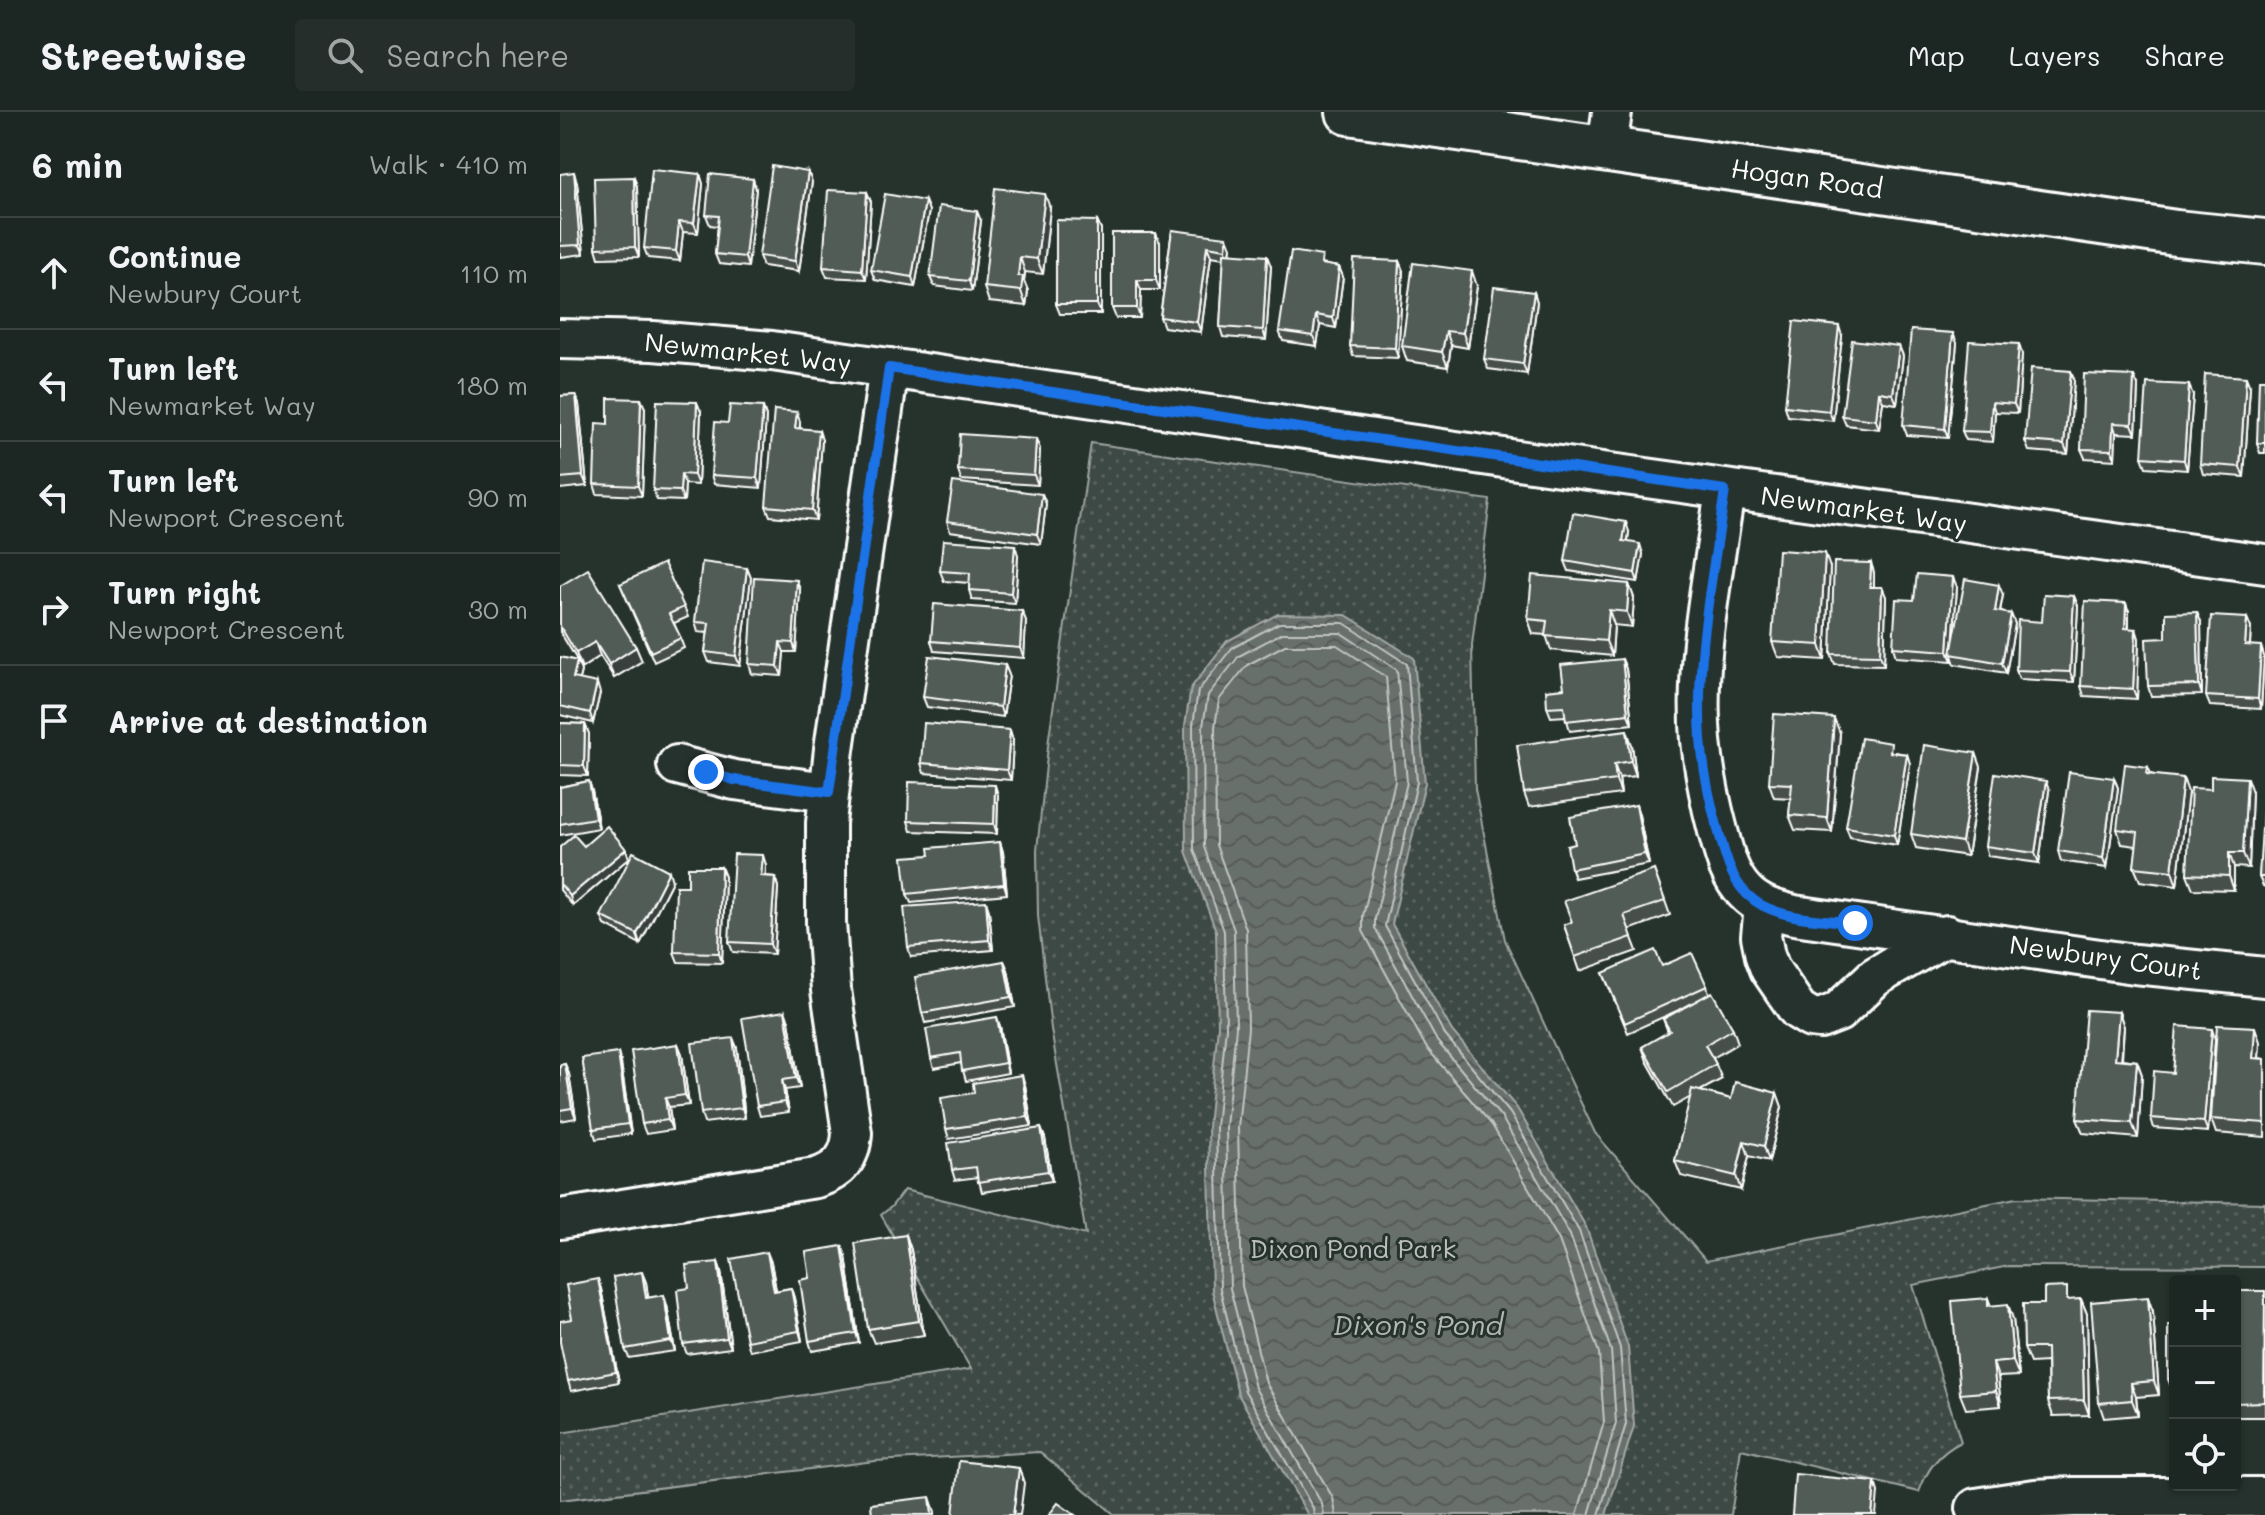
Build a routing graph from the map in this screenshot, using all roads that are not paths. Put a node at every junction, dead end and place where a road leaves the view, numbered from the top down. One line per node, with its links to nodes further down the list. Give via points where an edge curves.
1 (1349, 112): 2 (street, Hogan Road)
2 (1610, 130): 3 (street, Hogan Road, via 2160,230)
3 (2265, 242)
4 (560, 339): 5 (street, Newmarket Way, via 710,345)
5 (889, 368): 6 (street, Newmarket Way); 9 (street)
6 (1725, 490): 7 (street, Newmarket Way); 10 (street, via 1703,656 1701,739 1727,861 1744,892)
7 (2265, 564)
8 (677, 765): 9 (street, via 734,780)
9 (829, 792): 13 (street, via 826,923 852,1133 844,1161 826,1175 803,1181)
10 (1764, 907): 11 (street, Newbury Court); 11 (street, via 1761,936 1770,969 1798,1010 1811,1018 1838,1012 1875,977)
11 (1947, 935): 12 (street, Newbury Court, via 2135,964)
12 (2265, 977)
13 (560, 1219)
14 (2265, 1497): 15 (street, via 2074,1497)
15 (1976, 1508)

